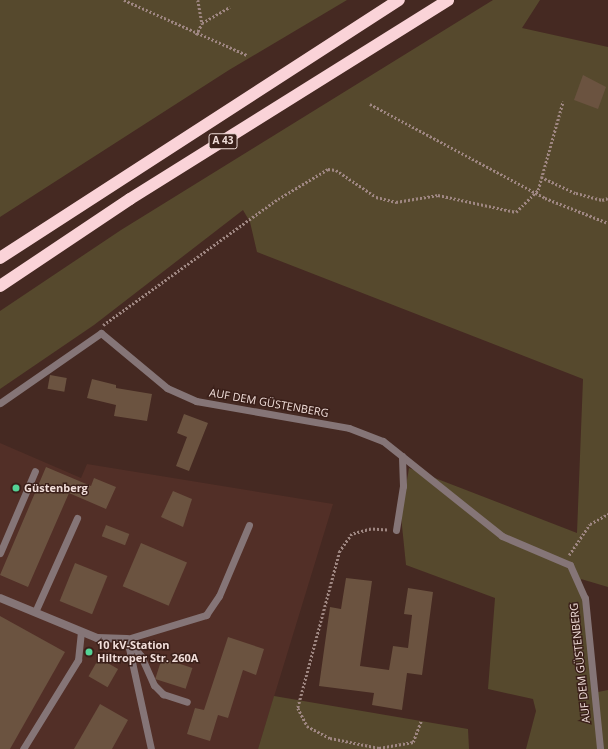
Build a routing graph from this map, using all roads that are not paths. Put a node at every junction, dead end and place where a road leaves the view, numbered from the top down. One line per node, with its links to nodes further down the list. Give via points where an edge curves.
1 (399, 0): 3 (highway, A 43)
2 (448, 0): 4 (highway, A 43)
3 (0, 258)
4 (0, 286)
5 (0, 403): 6 (lane, AUF DEM GÜSTENBERG, via 101,333 167,388 196,401 349,428 383,441)
6 (402, 456): 10 (lane, via 403,486); 19 (lane, AUF DEM GÜSTENBERG, via 502,536 570,565 585,598)
7 (35, 472): 11 (lane)
8 (77, 518): 13 (lane)
9 (249, 525): 15 (lane, via 219,596 206,615)
10 (396, 530)
11 (0, 553)
12 (0, 598): 13 (street)
13 (35, 612): 14 (street)
14 (81, 633): 15 (street, via 97,638); 17 (lane, via 78,660)
15 (127, 639): 16 (lane, via 141,656 154,685 163,694); 18 (lane)
16 (187, 702)
17 (23, 749)
18 (152, 749)
19 (600, 749)

